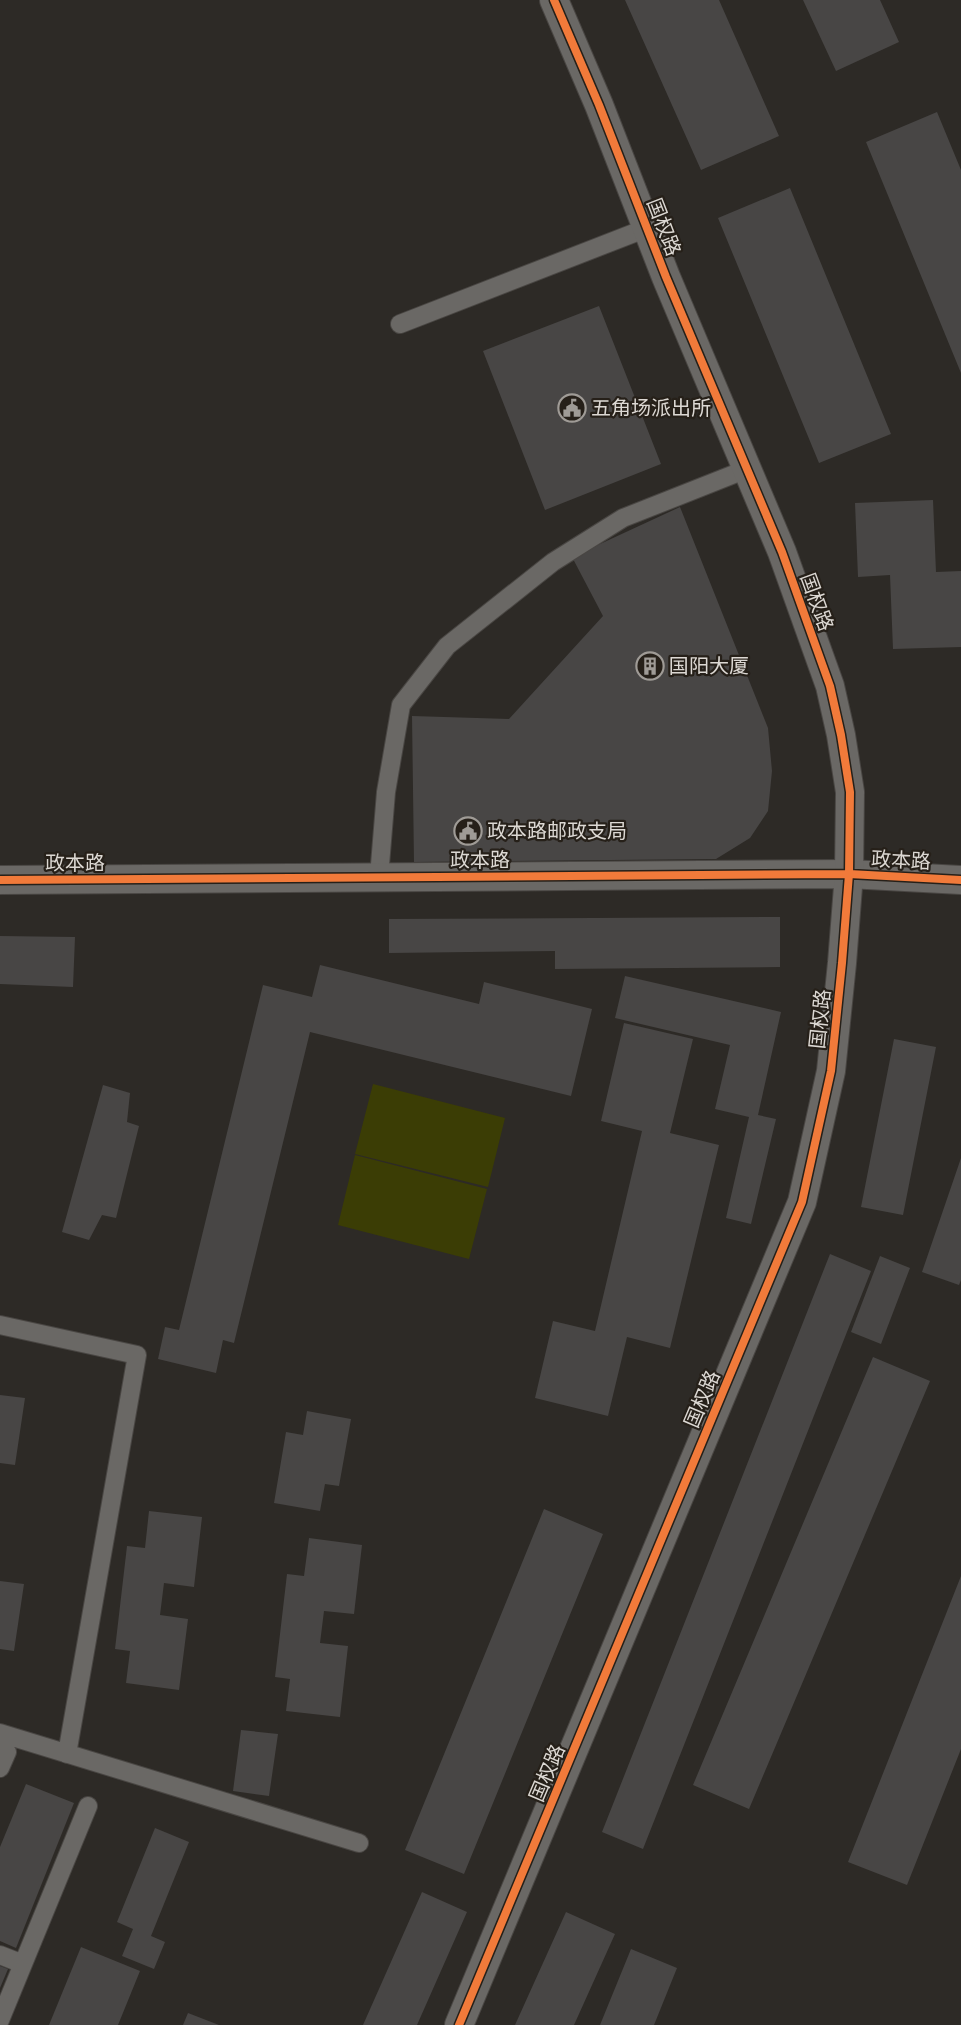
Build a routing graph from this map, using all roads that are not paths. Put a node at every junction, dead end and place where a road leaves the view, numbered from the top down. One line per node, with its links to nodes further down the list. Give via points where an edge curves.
1 (554, 0): 2 (street, 国权路)
2 (647, 228): 3 (lane); 4 (street, 国权路)
3 (400, 324)
4 (748, 470): 5 (street, 国权路, via 782,552 830,686 850,792); 6 (lane, via 623,518 553,562 447,646 401,705 386,792)
5 (849, 874): 6 (street, 政本路); 8 (street, 政本路); 19 (street, 国权路, via 830,1071 802,1202)
6 (379, 877): 7 (street, 政本路)
7 (0, 880)
8 (961, 880)
9 (0, 1325): 12 (lane, via 137,1355)
10 (0, 1733): 12 (lane)
11 (0, 1749): 13 (lane, via 7,1752)
12 (67, 1754): 15 (lane)
13 (0, 1768)
14 (88, 1806): 17 (lane)
15 (359, 1843)
16 (0, 1955): 17 (lane)
17 (23, 1964): 18 (lane)
18 (0, 2020)
19 (459, 2025)

